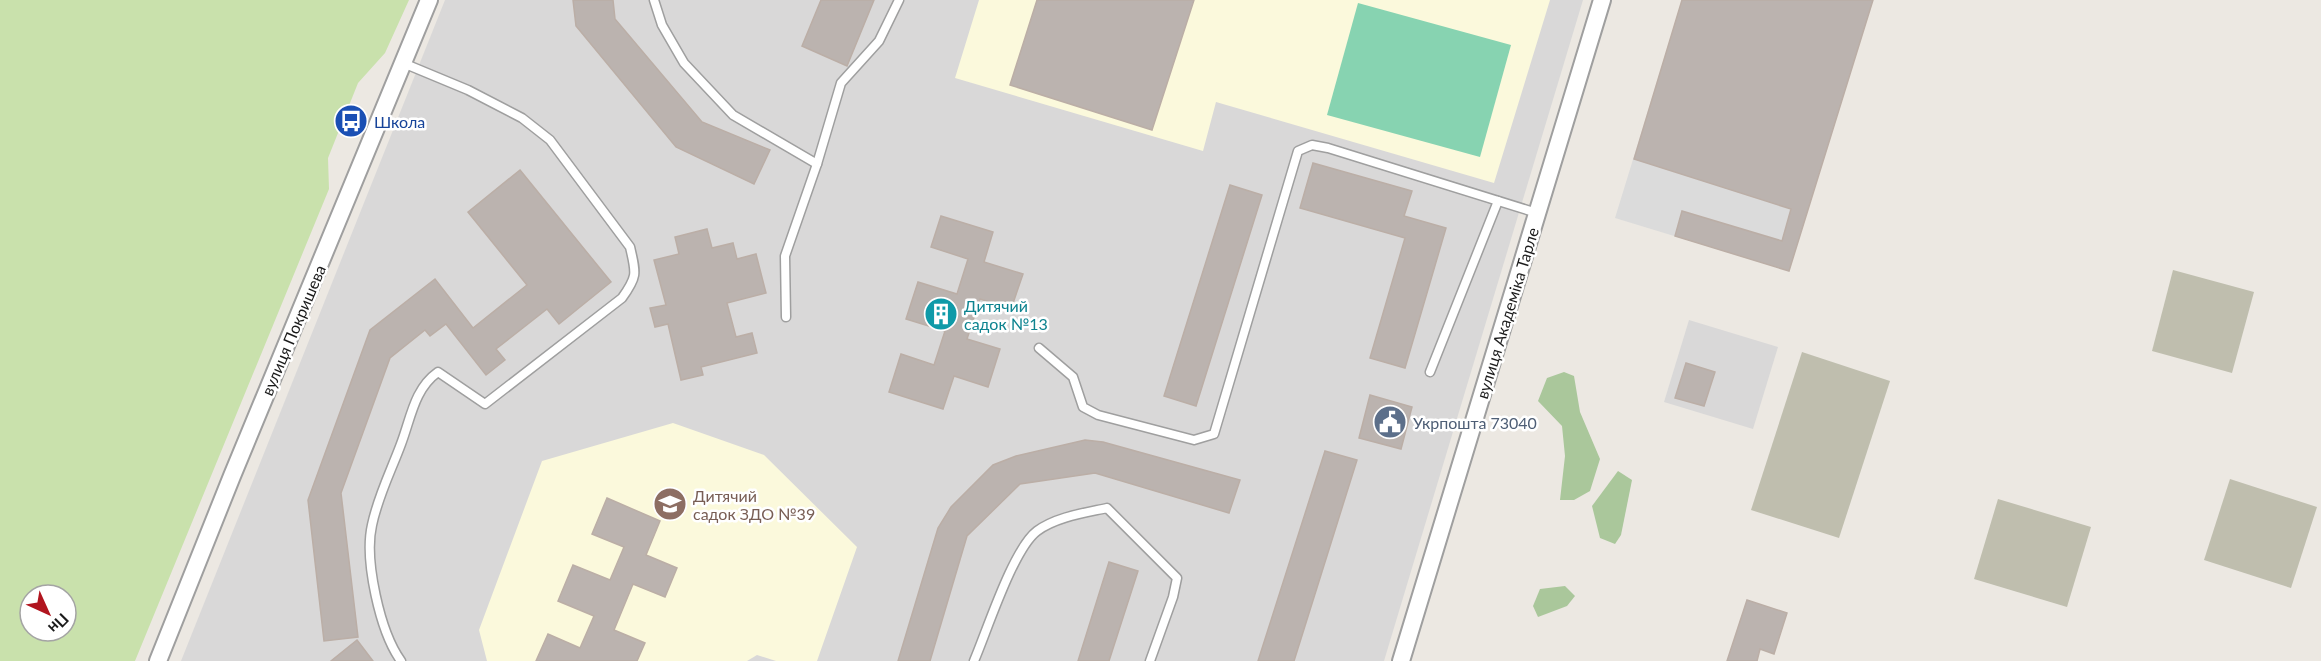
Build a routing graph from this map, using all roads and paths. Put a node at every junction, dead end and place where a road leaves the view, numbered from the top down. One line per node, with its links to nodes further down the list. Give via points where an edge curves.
1 (429, 0): 5 (street, вулиця Покришева)
2 (654, 0): 6 (lane, via 662,25 684,63 733,115)
3 (899, 0): 6 (lane, via 879,41 841,82)
4 (1602, 0): 8 (street, вулиця Академіка Тарле)
5 (403, 63): 12 (street, вулиця Покришева); 13 (lane, via 522,118 550,140 630,247 634,280 622,298 485,404 438,372 429,378 416,399 371,528 371,569 378,605 391,647)
6 (817, 164): 9 (lane, via 785,256)
7 (1498, 201): 8 (lane); 10 (lane, via 1328,148 1312,145 1298,151 1214,434 1194,441 1083,408 1073,377); 11 (lane)
8 (1537, 213): 16 (street, вулиця Академіка Тарле)
9 (786, 317)
10 (1039, 348)
11 (1430, 372)
12 (158, 661)
13 (401, 661)
14 (974, 661): 15 (lane, via 1018,553 1036,532 1068,517 1107,508 1177,578)
15 (1150, 661)
16 (1401, 661)

